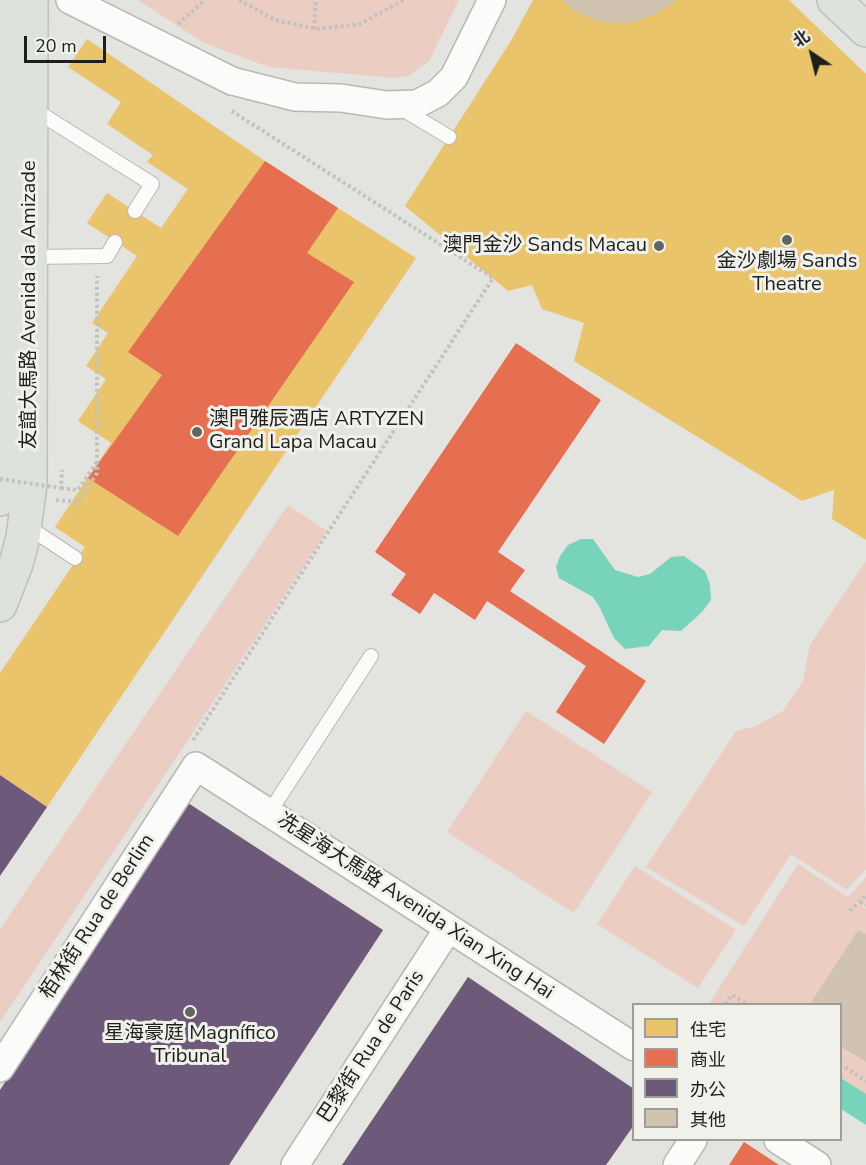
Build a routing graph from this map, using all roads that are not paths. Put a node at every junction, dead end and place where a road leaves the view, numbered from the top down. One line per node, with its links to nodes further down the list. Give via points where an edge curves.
1 (3, 0): 12 (main road, 友誼大馬路 Avenida da Amizade)
2 (31, 0): 10 (main road, 友誼大馬路 Avenida da Amizade)
3 (70, 0): 8 (street)
4 (110, 0): 8 (street)
5 (492, 0): 9 (street, via 454,77 438,93 417,104)
6 (834, 0): 7 (main road)
7 (866, 30)
8 (169, 35): 9 (street, via 232,81 295,97)
9 (387, 105): 11 (lane, via 408,111)
10 (31, 108): 13 (lane, via 152,184); 15 (main road, 友誼大馬路 Avenida da Amizade)
11 (449, 137)
12 (1, 170): 16 (main road, 友誼大馬路 Avenida da Amizade)
13 (135, 211)
14 (116, 242): 15 (lane, via 107,256)
15 (31, 257): 16 (main road, 友誼大馬路 Avenida da Amizade)
16 (18, 507): 17 (lane); 18 (main road, 友誼大馬路 Avenida da Amizade, via 16,564)
17 (75, 558)
18 (0, 605)
19 (371, 656): 21 (lane)
20 (196, 766): 21 (street, 冼星海大馬路 Avenida Xian Xing Hai); 24 (street, 栢林街 Rua de Berlim)
21 (269, 813): 22 (street, 冼星海大馬路 Avenida Xian Xing Hai)
22 (448, 929): 23 (street, 冼星海大馬路 Avenida Xian Xing Hai); 27 (street, 巴黎街 Rua de Paris)
23 (632, 1046)
24 (0, 1068)
25 (692, 1141): 28 (street)
26 (780, 1141): 29 (street)
27 (295, 1165)
28 (677, 1165)
29 (817, 1165)

